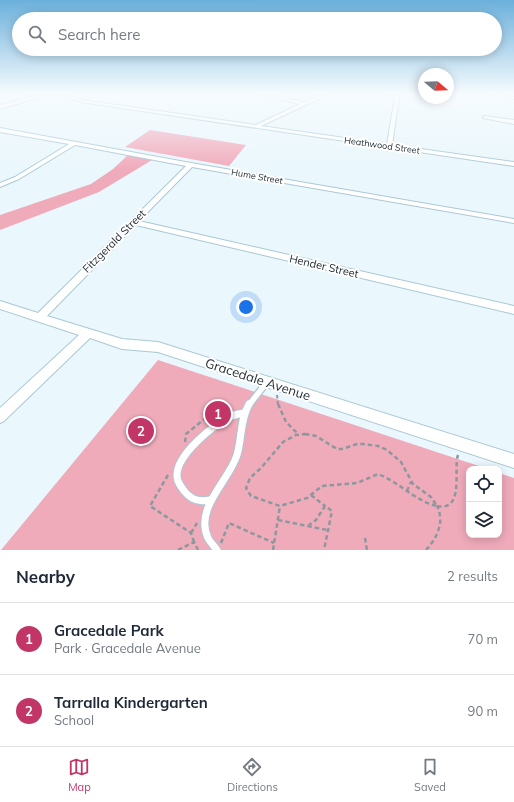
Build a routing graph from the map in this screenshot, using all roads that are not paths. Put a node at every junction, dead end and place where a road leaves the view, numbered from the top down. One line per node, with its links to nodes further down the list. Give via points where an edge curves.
1 (219, 120): 6 (street, Heathwood Street)
2 (269, 120): 6 (street)
3 (393, 120): 9 (street)
4 (500, 120): 5 (street)
5 (514, 122)
6 (258, 125): 9 (street, Heathwood Street)
7 (0, 130): 8 (street, Hume Street)
8 (74, 143): 11 (street, Hume Street); 12 (street, via 17,178)
9 (389, 146): 10 (street, Heathwood Street)
10 (514, 164)
11 (190, 165): 13 (street, Hume Street); 14 (street, Fitzgerald Street)
12 (0, 185)
13 (514, 221)
14 (134, 222): 16 (street, Hender Street); 17 (street, Fitzgerald Street)
15 (0, 305): 17 (street, Gracedale Avenue)
16 (514, 310)
17 (39, 318): 18 (street, Gracedale Avenue)
18 (87, 334): 19 (street, Gracedale Avenue, via 122,344 158,347); 21 (street)
19 (267, 382): 20 (lane); 22 (street, Gracedale Avenue)
20 (244, 413): 23 (lane, via 240,445 234,462); 23 (lane, via 231,416 210,432 192,447 181,462 177,473 178,482 190,498 200,502)
21 (0, 417)
22 (514, 461)
23 (210, 500): 24 (lane, via 205,523 207,537)
24 (218, 550)

